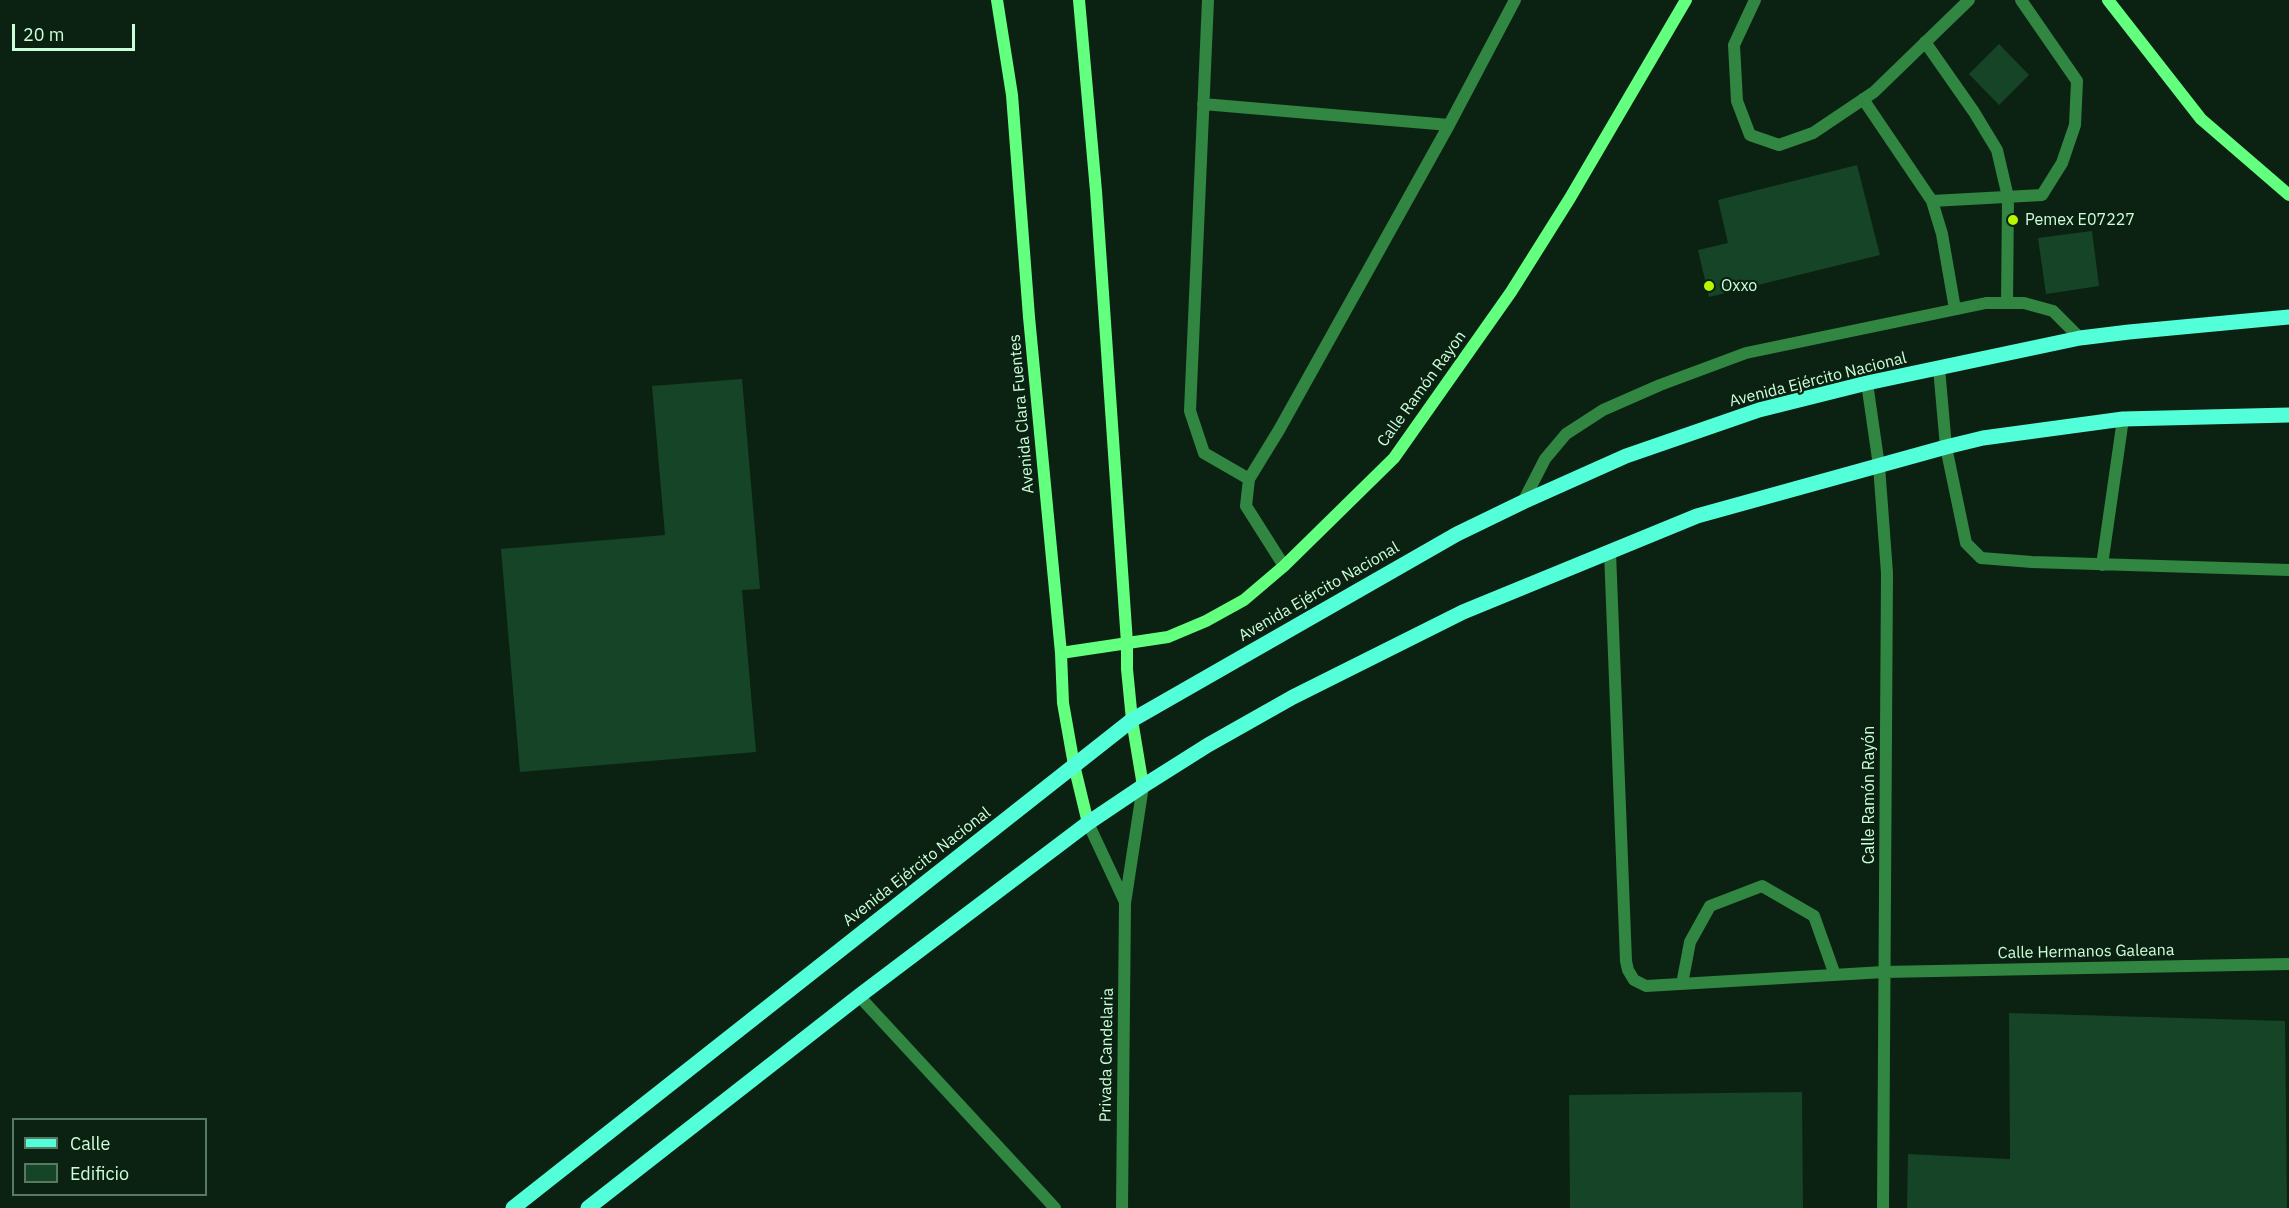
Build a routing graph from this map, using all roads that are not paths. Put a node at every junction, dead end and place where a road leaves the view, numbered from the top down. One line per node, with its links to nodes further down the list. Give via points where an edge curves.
1 (997, 0): 34 (street, Avenida Clara Fuentes, via 1012,95)
2 (1079, 0): 33 (street)
3 (1208, 0): 12 (street)
4 (1515, 0): 13 (street)
5 (1686, 0): 31 (street, Calle Ramón Rayon, via 1576,189 1394,458)
6 (1755, 0): 11 (street, via 1734,45 1737,101 1750,135 1779,145 1813,133)
7 (1969, 0): 10 (street)
8 (2021, 0): 15 (street, via 2078,81 2075,125 2062,163 2042,195)
9 (2108, 0): 14 (street, via 2201,119)
10 (1925, 42): 11 (street); 15 (street, via 1996,150)
11 (1863, 99): 16 (street)
12 (1203, 104): 13 (street); 27 (street, via 1190,411 1204,453)
13 (1449, 125): 27 (street)
14 (2289, 195)
15 (2008, 197): 16 (street); 17 (street)
16 (1932, 201): 18 (street)
17 (2007, 303): 18 (street); 20 (street, via 2053,311)
18 (1955, 309): 28 (street, via 1746,353 1603,410 1566,434 1545,459)
19 (2289, 317): 20 (main road, Avenida Ejército Nacional)
20 (2080, 338): 21 (main road, Avenida Ejército Nacional)
21 (1939, 369): 22 (main road, Avenida Ejército Nacional); 25 (street)
22 (1867, 383): 26 (street, Calle Ramón Rayón); 28 (main road, Avenida Ejército Nacional, via 1759,410 1626,456)
23 (2289, 415): 24 (main road)
24 (2123, 419): 25 (main road, via 1983,438); 30 (street)
25 (1946, 447): 26 (main road); 30 (street, via 1966,543 1981,558)
26 (1879, 466): 29 (main road, via 1697,516); 41 (street, Calle Ramón Rayón, via 1887,573)
27 (1249, 479): 31 (street, via 1246,506)
28 (1523, 502): 35 (main road, Avenida Ejército Nacional, via 1457,534)
29 (1610, 552): 37 (main road, via 1463,612 1293,697); 43 (street, Calle Hermanos Galeana, via 1626,961 1634,980 1646,986)
30 (2102, 565): 32 (street)
31 (1284, 566): 33 (street, Calle Ramón Rayon, via 1244,600 1206,621 1168,637)
32 (2289, 570)
33 (1127, 643): 34 (street, Calle Ramón Rayon); 35 (street)
34 (1061, 653): 36 (street, Avenida Clara Fuentes, via 1063,703)
35 (1132, 720): 36 (main road, Avenida Ejército Nacional); 37 (street)
36 (1074, 765): 38 (street, Avenida Clara Fuentes); 45 (main road, Avenida Ejército Nacional)
37 (1143, 786): 38 (main road); 39 (street, Privada Candelaria)
38 (1088, 823): 39 (street, Privada Candelaria); 44 (main road)
39 (1125, 903): 48 (street, Privada Candelaria)
40 (2289, 964): 41 (street, Calle Hermanos Galeana)
41 (1884, 972): 42 (street, Calle Hermanos Galeana); 49 (street, Calle Ramón Rayón)
42 (1835, 975): 43 (street, Calle Hermanos Galeana); 43 (street, via 1814,916 1762,886 1710,906 1690,942)
43 (1683, 984)
44 (859, 996): 46 (main road); 47 (street)
45 (513, 1208)
46 (588, 1208)
47 (1054, 1208)
48 (1122, 1208)
49 (1883, 1208)

